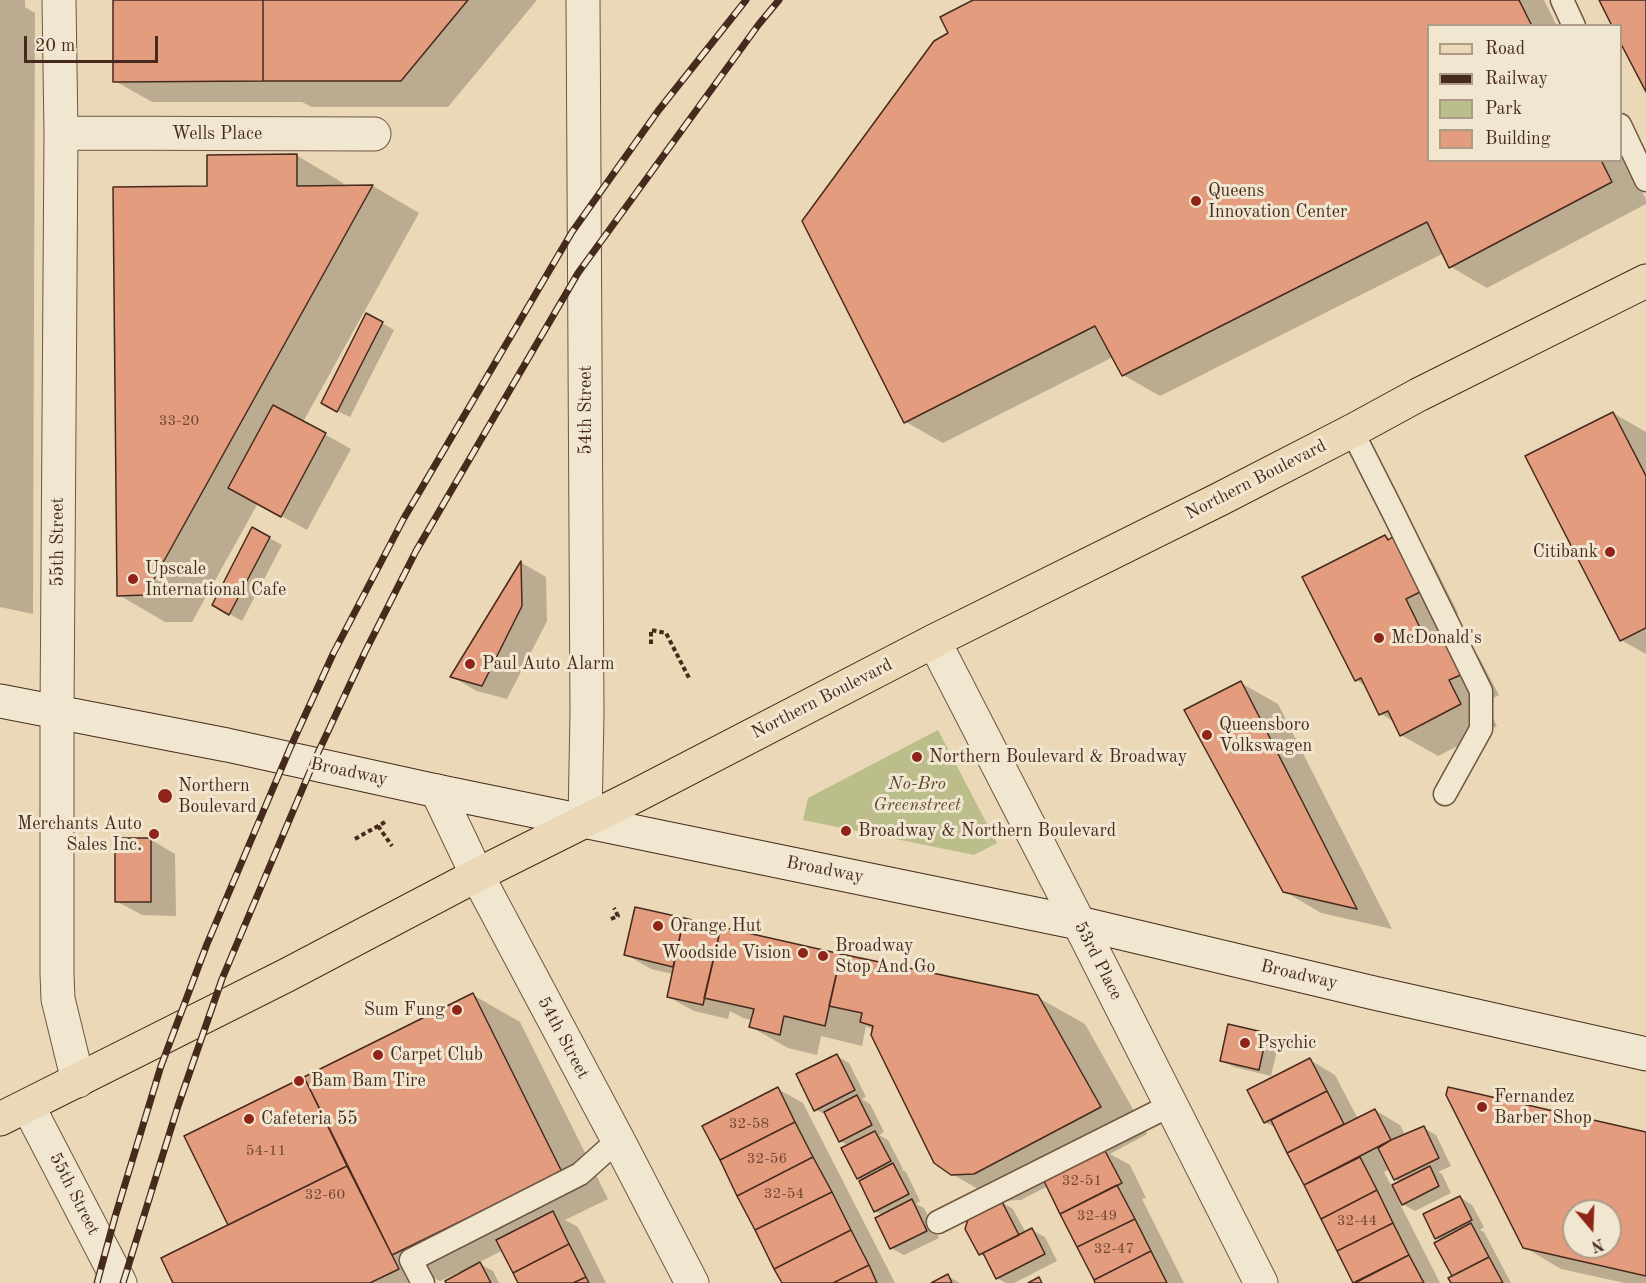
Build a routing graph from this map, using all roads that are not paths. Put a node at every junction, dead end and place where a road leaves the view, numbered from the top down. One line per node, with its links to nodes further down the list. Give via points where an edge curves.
1 (59, 0): 6 (street, 55th Street)
2 (584, 0): 16 (street, 54th Street)
3 (1562, 0): 4 (lane)
4 (1573, 24)
5 (1622, 129): 8 (lane)
6 (61, 133): 7 (street, Wells Place); 13 (street, 55th Street)
7 (374, 134)
8 (1646, 180)
9 (1646, 281): 10 (main road, Northern Boulevard)
10 (1352, 431): 11 (main road, Northern Boulevard); 15 (lane, via 1481,691 1481,729)
11 (934, 641): 16 (main road, Northern Boulevard); 18 (street, 53rd Place)
12 (0, 701): 13 (street, Broadway)
13 (57, 712): 14 (street, Broadway, via 227,744); 20 (street, 55th Street, via 58,999)
14 (437, 791): 16 (street, Broadway); 17 (street, 54th Street)
15 (1445, 794)
16 (585, 820): 17 (main road, Northern Boulevard); 18 (street, Broadway)
17 (477, 874): 20 (main road, Northern Boulevard); 23 (street, 54th Street)
18 (1079, 923): 19 (street, Broadway); 21 (street, 53rd Place)
19 (1646, 1054)
20 (78, 1081): 22 (main road, Northern Boulevard)
21 (1171, 1105): 24 (lane); 28 (street, 53rd Place)
22 (14, 1112): 25 (street, 55th Street)
23 (618, 1140): 26 (lane, via 580,1174 411,1260); 27 (street, 54th Street)
24 (938, 1222)
25 (120, 1283)
26 (423, 1283)
27 (692, 1283)
28 (1261, 1283)

